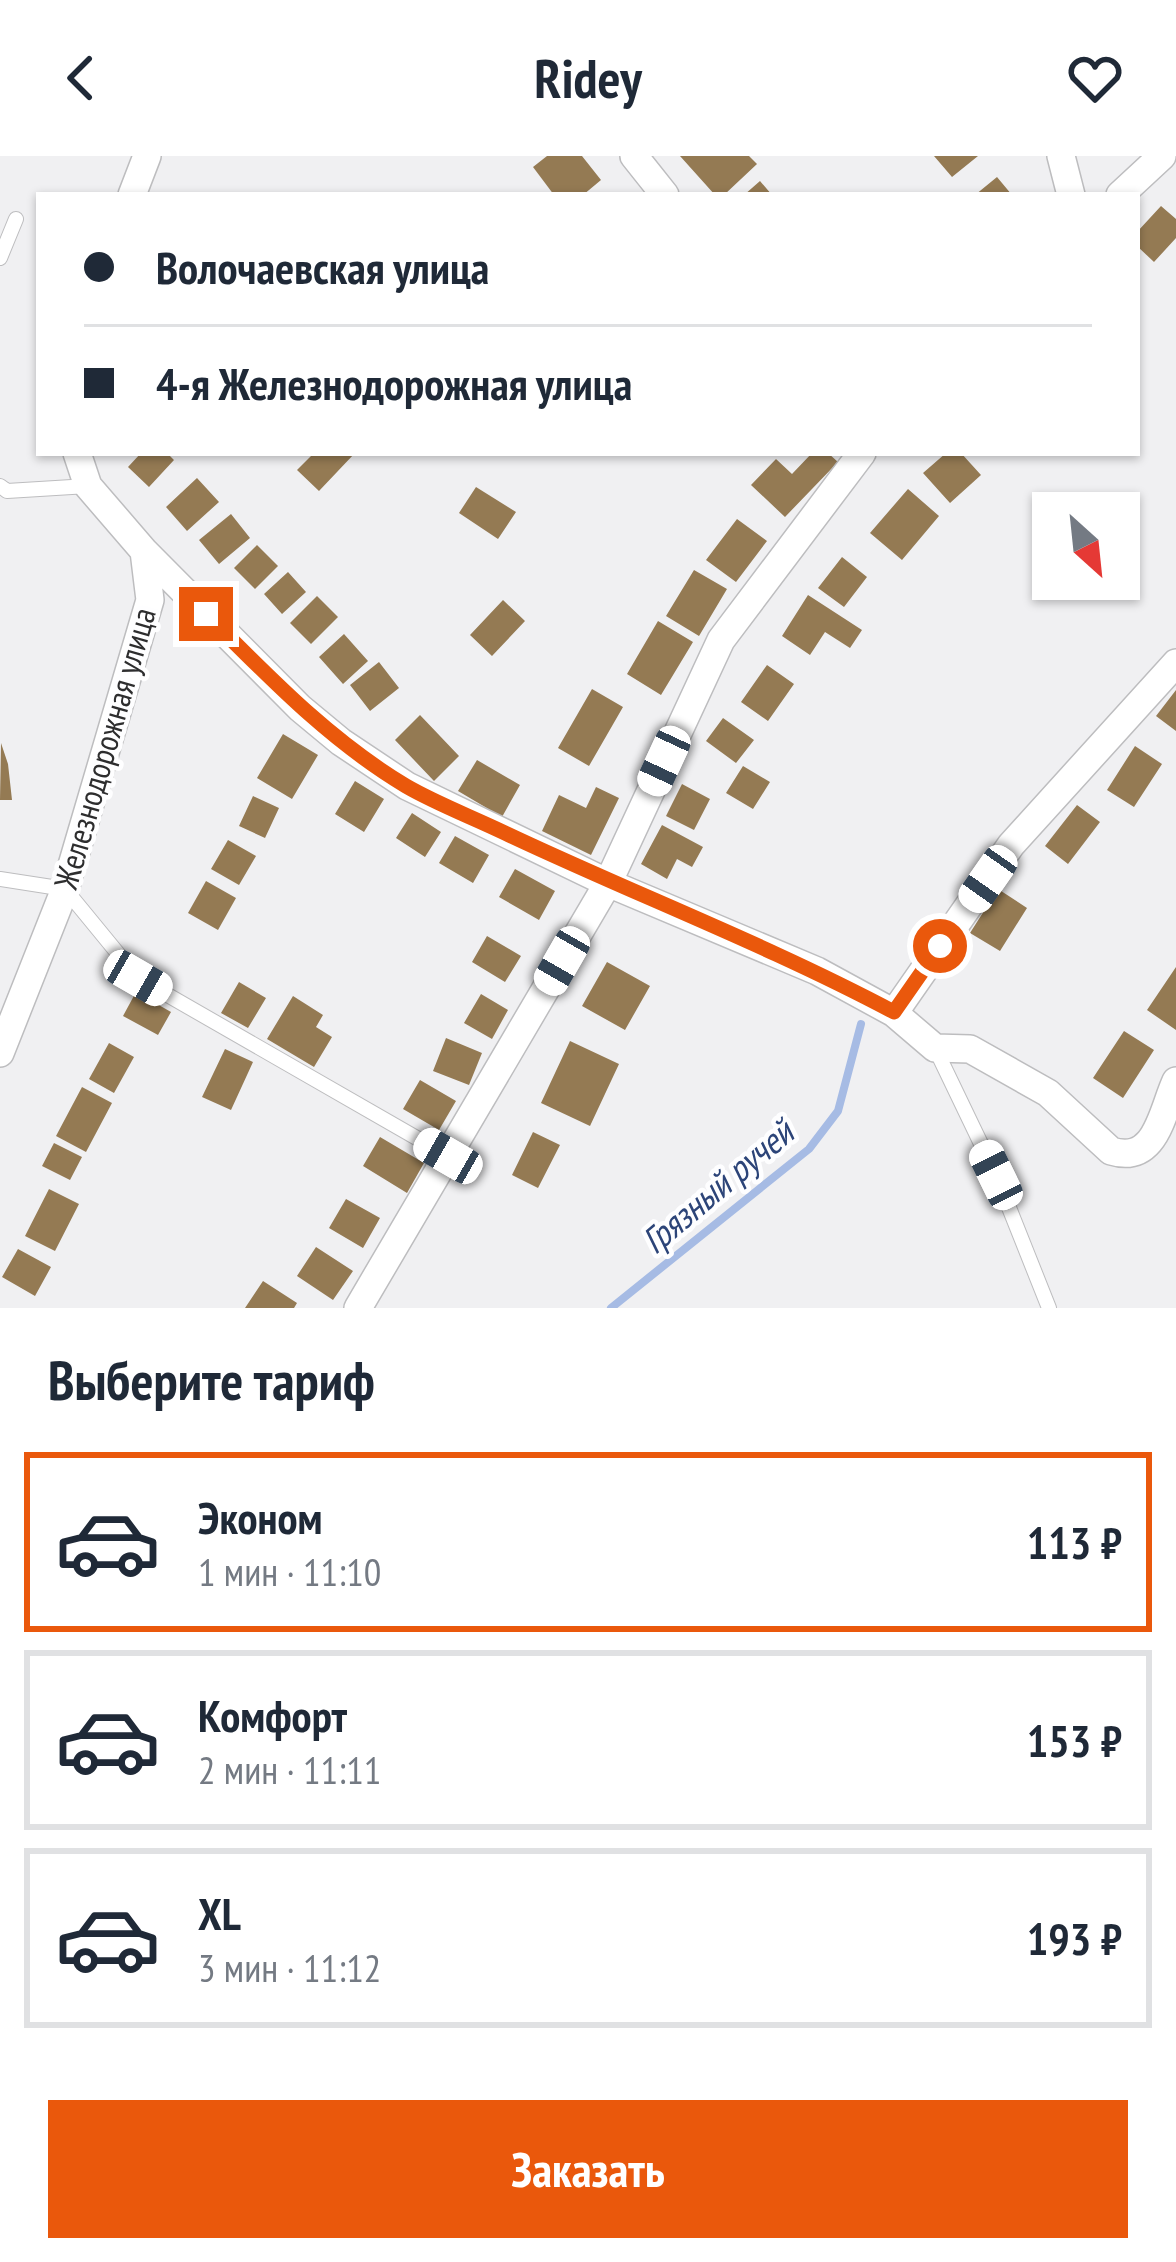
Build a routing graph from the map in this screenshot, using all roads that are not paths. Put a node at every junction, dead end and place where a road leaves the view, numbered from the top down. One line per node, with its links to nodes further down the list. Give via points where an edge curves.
1 (147, 156): 5 (street)
2 (634, 156): 6 (street)
3 (1061, 156): 7 (street)
4 (1162, 156): 8 (street)
5 (133, 192)
6 (663, 192)
7 (1071, 192)
8 (1123, 192)
9 (16, 218): 10 (lane)
10 (0, 258)
11 (78, 456): 14 (street)
12 (860, 456): 18 (street, via 721,640)
13 (0, 486): 14 (lane)
14 (88, 486): 15 (street)
15 (144, 550): 18 (street, via 341,742 407,786); 19 (street, Железнодорожная улица, via 150,600)
16 (1176, 663): 20 (street, via 1011,845)
17 (0, 879): 19 (lane)
18 (608, 883): 20 (street); 24 (street)
19 (65, 889): 22 (street, Железнодорожная улица); 24 (lane, via 138,978)
20 (894, 1012): 21 (street)
21 (935, 1048): 23 (street, via 970,1049 1048,1093 1123,1154 1150,1142); 26 (lane)
22 (0, 1053)
23 (1176, 1081)
24 (448, 1156): 25 (street)
25 (358, 1308)
26 (1048, 1308)

